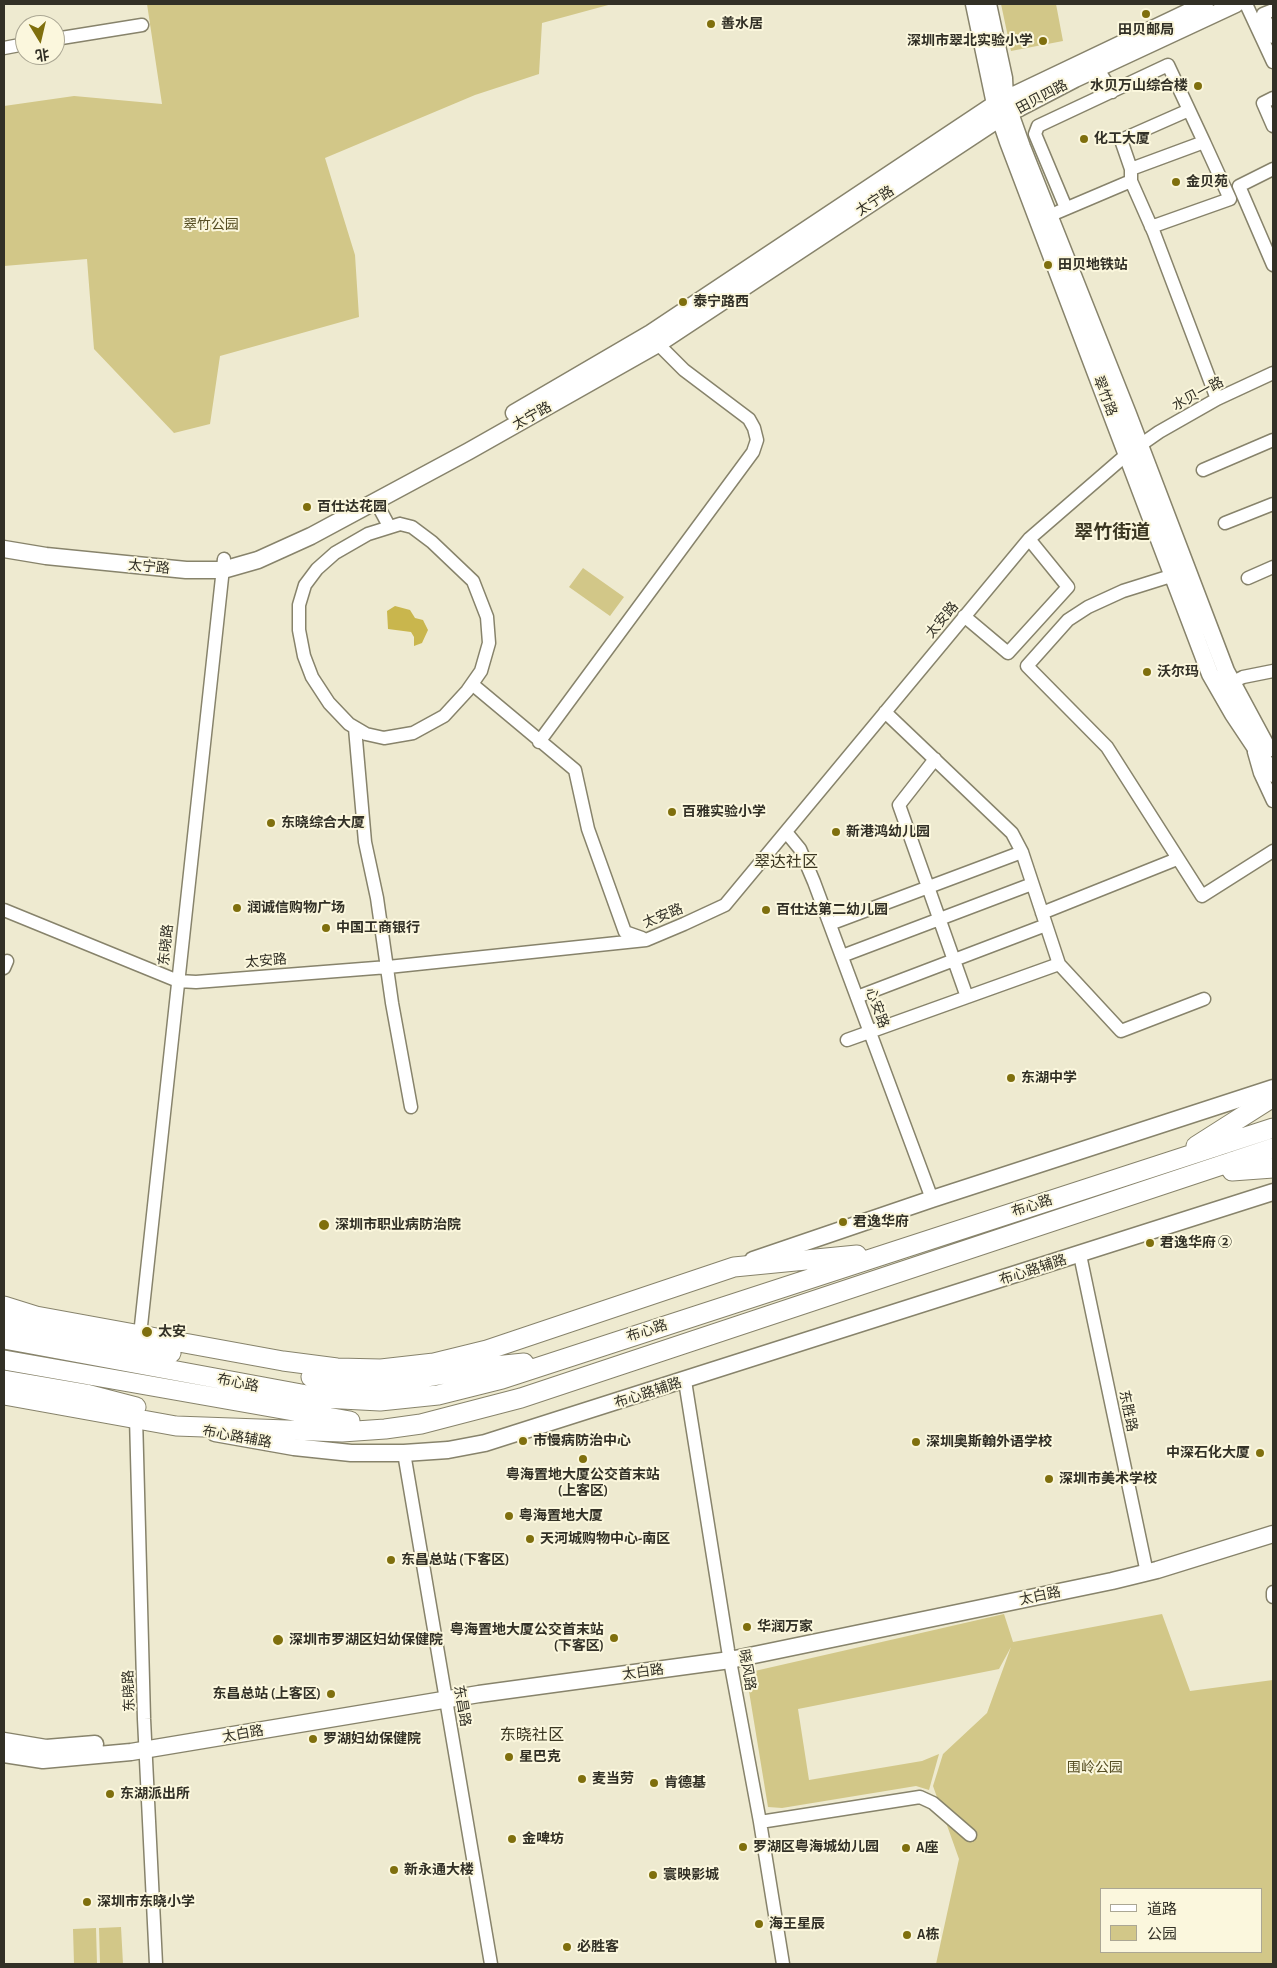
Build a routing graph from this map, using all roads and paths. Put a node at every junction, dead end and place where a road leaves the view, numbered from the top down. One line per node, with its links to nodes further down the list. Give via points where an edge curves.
1 (974, 4): 15 (main road, 翠竹路)
2 (988, 4): 15 (main road, 翠竹路, via 1004,78)
3 (1236, 4): 11 (main road, 田贝四路)
4 (1246, 4): 10 (street)
5 (1200, 5): 12 (main road, 田贝四路)
6 (1273, 10): 9 (street, via 1263,14)
7 (142, 25): 8 (street)
8 (65, 37)
9 (1273, 37)
10 (1273, 62)
11 (1098, 69): 12 (main road, 田贝四路); 13 (street)
12 (1073, 73): 15 (main road, 田贝四路)
13 (1112, 92): 16 (street, via 1168,65); 21 (street, via 1038,126 1035,134)
14 (1273, 98): 17 (street, via 1262,103)
15 (1003, 109): 22 (main road, 翠竹路); 25 (main road, 太宁路); 29 (main road, 翠竹路); 38 (main road, 太宁路, via 635,343 355,501)
16 (1189, 110): 18 (street); 20 (street, via 1121,140)
17 (1273, 126)
18 (1204, 142): 20 (street); 23 (street, via 1230,199)
19 (1273, 169): 24 (street, via 1239,186)
20 (1131, 175): 21 (street); 23 (street)
21 (1066, 208): 22 (street)
22 (1050, 216): 29 (main road, 翠竹路)
23 (1151, 227): 27 (street)
24 (1273, 265)
25 (658, 344): 31 (main road, 太宁路); 49 (street, via 684,370 749,419 756,440 753,452)
26 (1272, 377): 27 (street, 水贝一路)
27 (1218, 399): 29 (street, 水贝一路)
28 (1273, 440): 30 (street)
29 (1133, 450): 36 (street, 太安路); 40 (main road, 翠竹路); 45 (main road, 翠竹路)
30 (1203, 470)
31 (376, 502): 34 (street); 38 (main road, 太宁路, via 266,556)
32 (1273, 504): 33 (street)
33 (1225, 523)
34 (389, 526): 44 (street, via 412,527 458,564 473,581 487,617 489,643 481,670); 47 (street, via 343,548 317,569 305,585 299,605 299,630 312,677 329,704)
35 (4, 538): 38 (main road, 太宁路)
36 (1029, 539): 42 (street, 太安路); 42 (street, via 1068,587 1008,653)
37 (4, 550): 38 (main road, 太宁路, via 186,570)
38 (224, 564): 70 (street, 东晓路)
39 (1273, 567): 41 (street)
40 (1174, 575): 48 (main road, 翠竹路, via 1210,674 1221,694); 58 (street, via 1123,591 1088,607 1068,620 1027,666 1108,747)
41 (1248, 578)
42 (964, 616): 46 (street, 太安路)
43 (1273, 671): 45 (street, via 1243,677)
44 (472, 684): 47 (street, via 444,716 413,732 384,738); 49 (street)
45 (1231, 684): 48 (main road, 翠竹路)
46 (885, 712): 52 (street); 55 (street, 太安路)
47 (356, 728): 69 (street, via 365,842)
48 (1255, 736): 50 (street); 51 (main road, 翠竹路); 53 (main road, 翠竹路); 54 (street, via 1260,773)
49 (539, 742): 65 (street, via 575,770 588,829 625,932)
50 (1273, 749)
51 (1273, 757)
52 (935, 759): 57 (street, via 1005,825); 60 (street, via 899,805)
53 (1273, 774)
54 (1273, 801)
55 (786, 832): 64 (street, 心安路, via 804,857); 65 (street, 太安路, via 725,906)
56 (1273, 851): 58 (street, via 1202,896)
57 (1022, 852): 59 (street); 60 (street)
58 (1177, 859): 63 (street)
59 (1032, 884): 62 (street); 63 (street)
60 (928, 887): 62 (street); 64 (street)
61 (4, 910): 70 (street, 太安路)
62 (940, 919): 66 (street); 67 (street)
63 (1044, 919): 67 (street); 68 (street)
64 (830, 924): 66 (street, 心安路)
65 (646, 940): 69 (street, 太安路)
66 (842, 956): 71 (street, 心安路)
67 (954, 960): 71 (street); 72 (street)
68 (1059, 964): 72 (street); 73 (street, via 1121,1031)
69 (388, 967): 70 (street, 太安路); 78 (street)
70 (178, 981): 93 (street, 东晓路)
71 (857, 997): 74 (street, 心安路)
72 (967, 997): 74 (street)
73 (1204, 999)
74 (870, 1032): 75 (street); 85 (street, 心安路)
75 (847, 1040)
76 (1273, 1088): 85 (main road)
77 (1273, 1097): 81 (highway)
78 (411, 1107)
79 (1273, 1128): 81 (highway, 布心路)
80 (1273, 1148): 83 (highway, 布心路)
81 (1172, 1161): 86 (highway, 布心路)
82 (1273, 1168): 83 (highway)
83 (1188, 1176): 100 (highway, 布心路, via 521,1398)
84 (1273, 1192): 87 (main road, 布心路辅路)
85 (932, 1199): 88 (main road)
86 (893, 1251): 88 (highway); 95 (highway, 布心路)
87 (1080, 1254): 98 (main road, 布心路辅路); 106 (street, 东胜路)
88 (734, 1267): 93 (highway, via 487,1350 400,1368 353,1370 314,1366)
89 (4, 1306): 93 (highway, via 36,1316)
90 (4, 1319): 92 (highway)
91 (4, 1324): 92 (highway)
92 (42, 1331): 95 (highway, via 357,1384 414,1381 485,1367)
93 (140, 1334)
94 (4, 1339): 95 (highway, 布心路, via 298,1394 346,1400 399,1400 438,1395)
95 (567, 1357)
96 (4, 1360): 100 (highway, 布心路, via 331,1419 398,1421)
97 (4, 1380): 102 (highway, via 131,1405)
98 (686, 1381): 103 (main road, 布心路辅路, via 485,1443); 109 (street, 晓风路)
99 (4, 1395): 101 (highway, 布心路辅路)
100 (456, 1414): 102 (highway, 布心路, via 421,1424 365,1431)
101 (136, 1418): 102 (highway, 布心路辅路); 112 (street, 东晓路)
102 (176, 1426): 103 (main road, 布心路辅路, via 294,1447 351,1453)
103 (404, 1453): 110 (street, 东昌路)
104 (1273, 1524): 106 (main road, 太白路)
105 (1273, 1534): 106 (main road, 太白路)
106 (1146, 1568): 109 (main road, 太白路)
107 (1273, 1592): 108 (street)
108 (1273, 1597)
109 (729, 1655): 110 (main road, 太白路); 114 (street, 晓风路)
110 (445, 1696): 112 (main road, 太白路); 117 (street, 东昌路)
111 (4, 1741): 112 (main road, 太白路, via 46,1748)
112 (146, 1745): 113 (main road, 太白路, via 44,1760); 116 (street, 东晓路)
113 (4, 1754)
114 (760, 1822): 115 (street, via 920,1797 933,1803); 118 (street, 晓风路)
115 (970, 1835)
116 (156, 1964)
117 (491, 1964)
118 (783, 1964)

